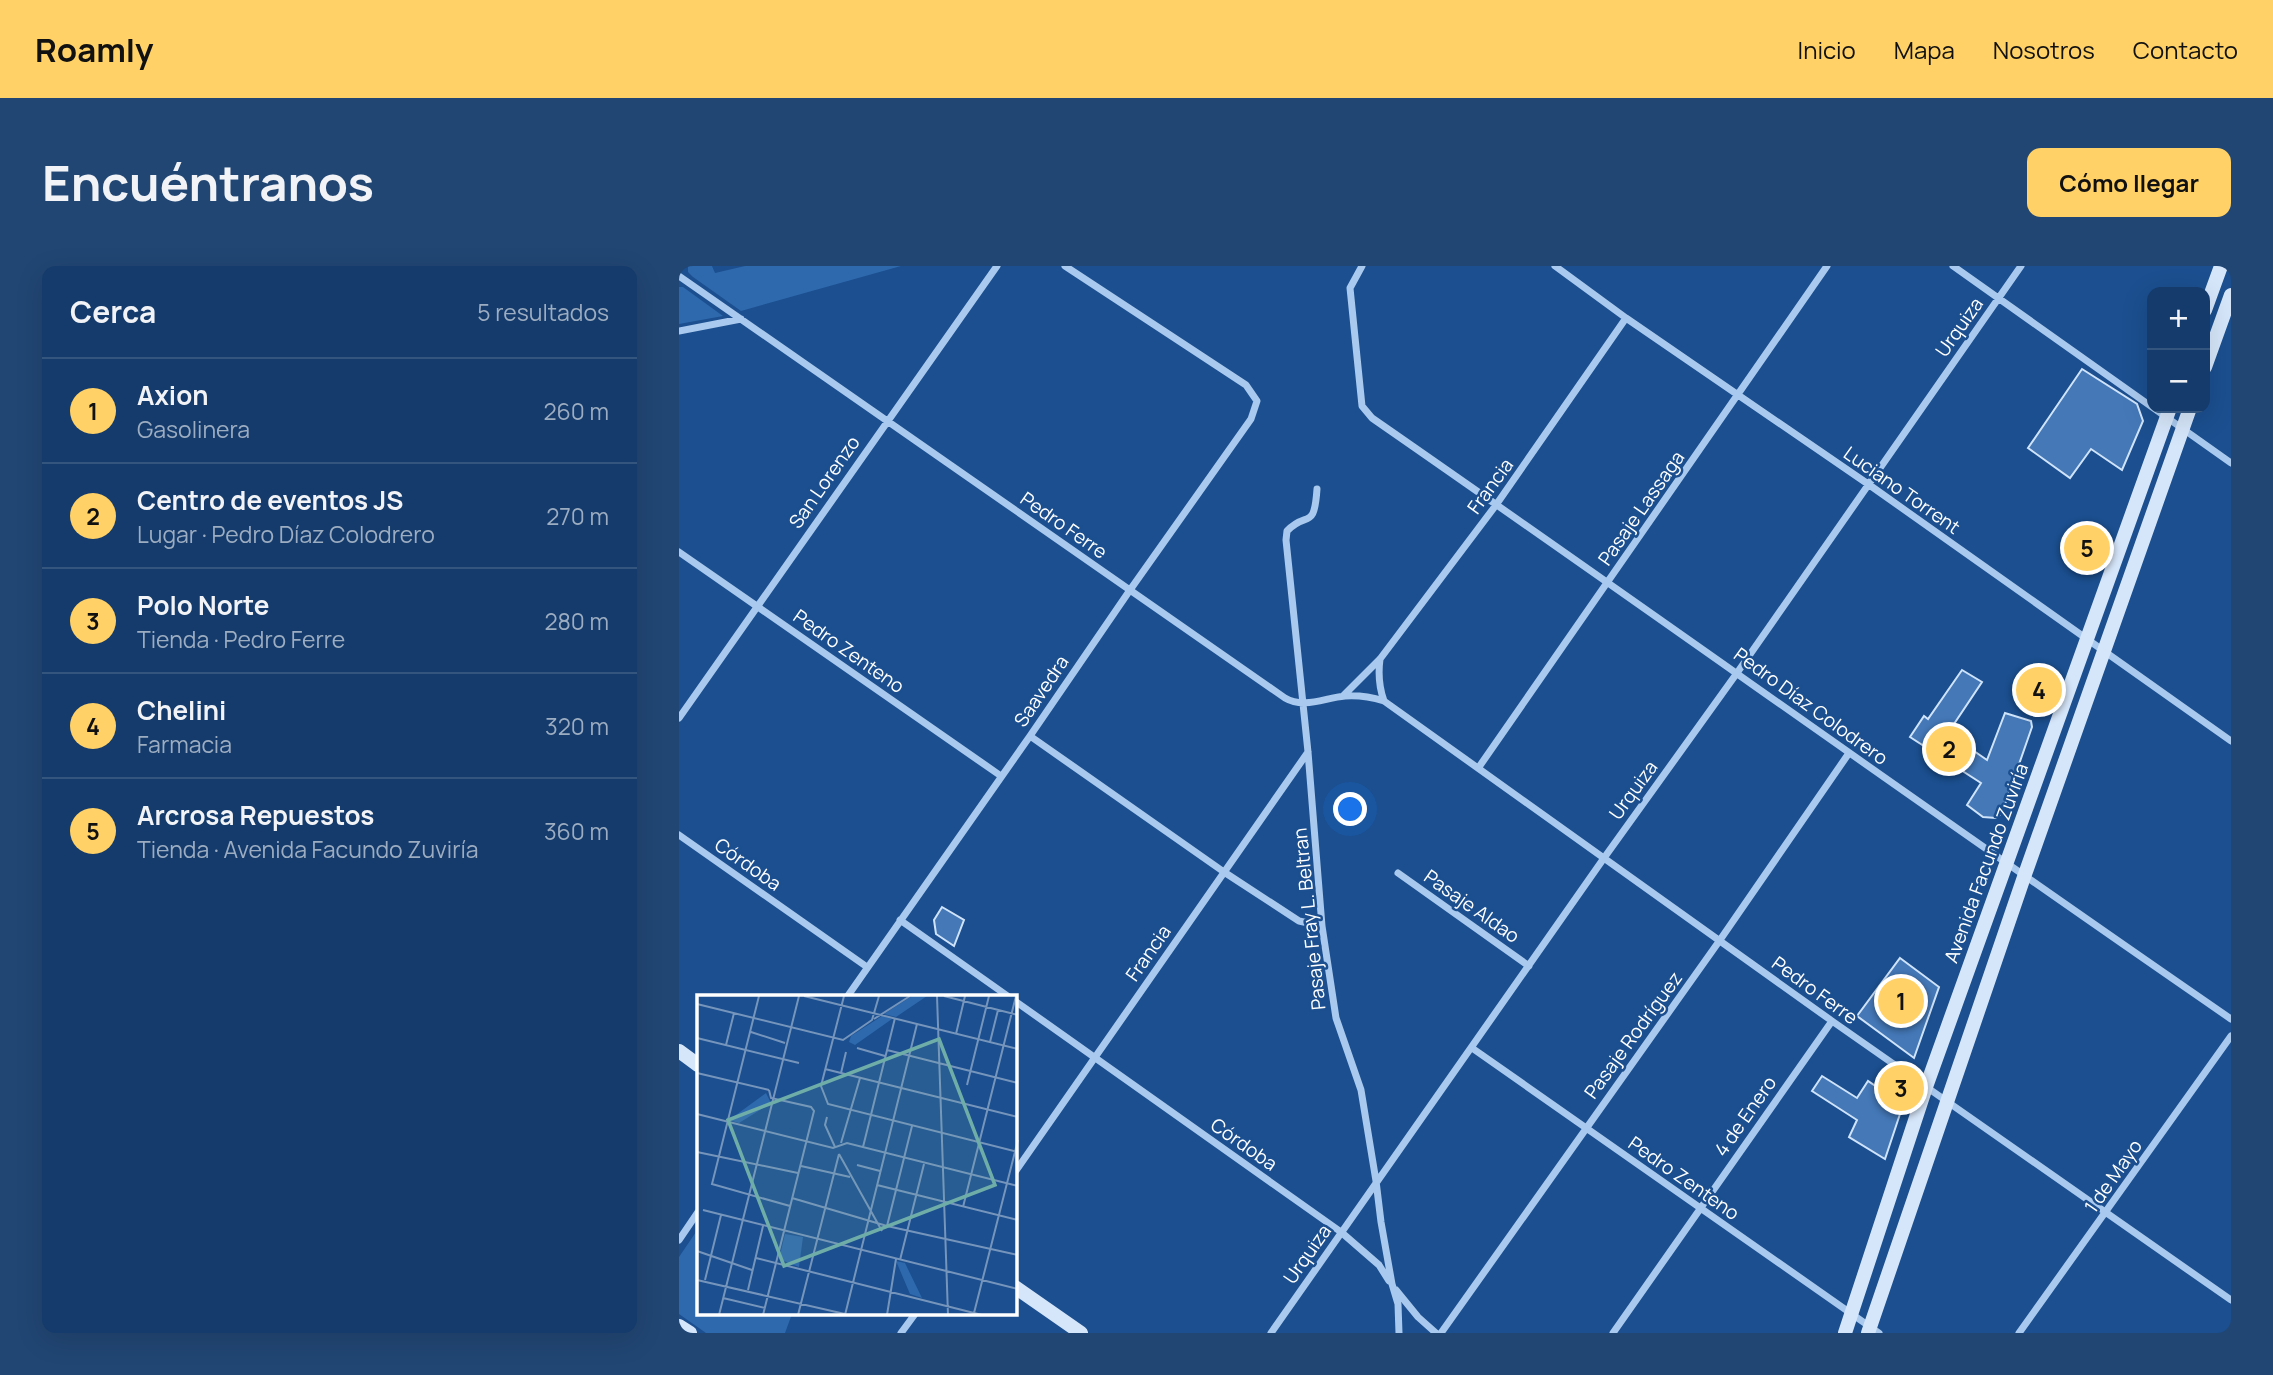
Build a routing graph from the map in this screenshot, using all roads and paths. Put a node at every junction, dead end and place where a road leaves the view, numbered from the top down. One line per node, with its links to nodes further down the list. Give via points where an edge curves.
1 (997, 266): 21 (street, San Lorenzo)
2 (1065, 266): 29 (street, Saavedra, via 1246,385 1257,401 1251,419)
3 (1362, 266): 26 (street, Pedro Díaz Colodrero, via 1350,288 1362,406 1372,418)
4 (1555, 266): 13 (street, Luciano Torrent)
5 (1827, 266): 17 (street, Pasaje Lassaga)
6 (1953, 266): 12 (street)
7 (2021, 266): 12 (street, Urquiza)
8 (2221, 266): 11 (main road)
9 (679, 276): 14 (street, Pedro Ferre)
10 (2231, 295): 16 (main road)
11 (2210, 296)
12 (1999, 298): 18 (street); 24 (street, Urquiza)
13 (1626, 318): 17 (street, Luciano Torrent); 26 (street, Francia)
14 (741, 319): 15 (street); 21 (street, Pedro Ferre)
15 (679, 331)
16 (2210, 352)
17 (1738, 395): 24 (street, Luciano Torrent); 28 (street, Pasaje Lassaga)
18 (2147, 399)
19 (2168, 413): 22 (street); 31 (main road, Avenida Facundo Zuviría)
20 (2188, 413): 22 (main road, Avenida Facundo Zuviría)
21 (887, 421): 29 (street, Pedro Ferre); 30 (street, San Lorenzo)
22 (2182, 429): 23 (street); 32 (main road, Avenida Facundo Zuviría)
23 (2231, 463)
24 (1868, 484): 31 (street, Luciano Torrent); 34 (street, Urquiza)
25 (1317, 489): 37 (street, Pasaje Fray L. Beltran, via 1311,517 1287,531)
26 (1496, 505): 28 (street, Pedro Díaz Colodrero); 33 (street, Francia)
27 (679, 552): 30 (street, Pedro Zenteno)
28 (1608, 583): 34 (street, Pedro Díaz Colodrero); 43 (street, Pasaje Lassaga)
29 (1129, 590): 37 (street, Pedro Ferre, via 1285,698); 39 (street, Saavedra)
30 (757, 606): 38 (street, San Lorenzo); 44 (street, Pedro Zenteno)
31 (2085, 639): 32 (street, Luciano Torrent); 47 (main road, Avenida Facundo Zuviría)
32 (2104, 651): 40 (street, Luciano Torrent); 50 (main road, Avenida Facundo Zuviría)
33 (1380, 659): 35 (street, Francia); 36 (street)
34 (1737, 673): 42 (street, Pedro Díaz Colodrero); 46 (street, Urquiza)
35 (1343, 696): 36 (street, Pedro Ferre); 37 (street, Pedro Ferre)
36 (1384, 701): 43 (street, Pedro Ferre)
37 (1301, 704): 41 (street, Pasaje Fray L. Beltran)
38 (679, 718)
39 (1030, 736): 44 (street, Saavedra); 48 (street)
40 (2231, 741)
41 (1308, 752): 48 (street, Francia); 52 (street, Pasaje Fray L. Beltran)
42 (1849, 754): 47 (street, Pedro Díaz Colodrero); 53 (street, Pasaje Rodríguez)
43 (1479, 767): 46 (street, Pedro Ferre)
44 (1001, 776): 51 (street, Saavedra)
45 (679, 835): 55 (street, Córdoba)
46 (1604, 858): 53 (street, Pedro Ferre); 54 (street, Urquiza)
47 (2006, 865): 50 (street, Pedro Díaz Colodrero); 66 (main road, Avenida Facundo Zuviría)
48 (1224, 872): 52 (street, via 1299,921); 64 (street, Francia)
49 (1398, 873): 54 (street, Pasaje Aldao)
50 (2024, 877): 59 (street, Pedro Díaz Colodrero); 67 (main road, Avenida Facundo Zuviría)
51 (900, 920): 55 (street, Saavedra); 57 (street)
52 (1322, 926): 70 (street, Pasaje Fray L. Beltran, via 1336,1018 1361,1090)
53 (1720, 940): 60 (street, Pedro Ferre); 68 (street, Pasaje Rodríguez)
54 (1529, 965): 62 (street, Urquiza)
55 (867, 967): 56 (street, Saavedra)
56 (847, 995)
57 (1006, 995)
58 (1017, 1002): 64 (street, Córdoba)
59 (2231, 1020)
60 (1832, 1021): 66 (street, Pedro Ferre); 71 (street, 4 de Enero)
61 (2231, 1036): 73 (street, 1 de Mayo)
62 (1472, 1048): 68 (street, Pedro Zenteno); 70 (street, Urquiza)
63 (679, 1051): 65 (main road)
64 (1094, 1058): 69 (street, Francia); 74 (street, Córdoba)
65 (697, 1064)
66 (1926, 1087): 67 (street, Pedro Ferre); 79 (main road, Avenida Facundo Zuviría)
67 (1947, 1101): 73 (street, Pedro Ferre); 82 (main road, Avenida Facundo Zuviría)
68 (1585, 1128): 71 (street, Pedro Zenteno); 88 (street, Pasaje Rodríguez)
69 (1017, 1169)
70 (1376, 1181): 74 (street, Urquiza); 76 (street, Pasaje Fray L. Beltran)
71 (1700, 1208): 79 (street, Pedro Zenteno); 89 (street, 4 de Enero)
72 (697, 1213): 75 (street)
73 (2105, 1214): 78 (street, Pedro Ferre); 91 (street, 1 de Mayo)
74 (1341, 1232): 76 (street, Córdoba); 86 (street, Urquiza)
75 (679, 1240)
76 (1392, 1284): 87 (street, Pasaje Fray L. Beltran); 88 (street, Córdoba, via 1418,1317)
77 (1017, 1288): 85 (main road)
78 (2231, 1300)
79 (1851, 1314): 82 (street, Pedro Zenteno); 90 (main road, Avenida Facundo Zuviría)
80 (914, 1316): 84 (street)
81 (679, 1326): 83 (main road)
82 (1872, 1331)
83 (689, 1333)
84 (901, 1333)
85 (1081, 1333)
86 (1271, 1333)
87 (1399, 1333)
88 (1438, 1333)
89 (1613, 1333)
90 (1845, 1333)
91 (2019, 1333)

